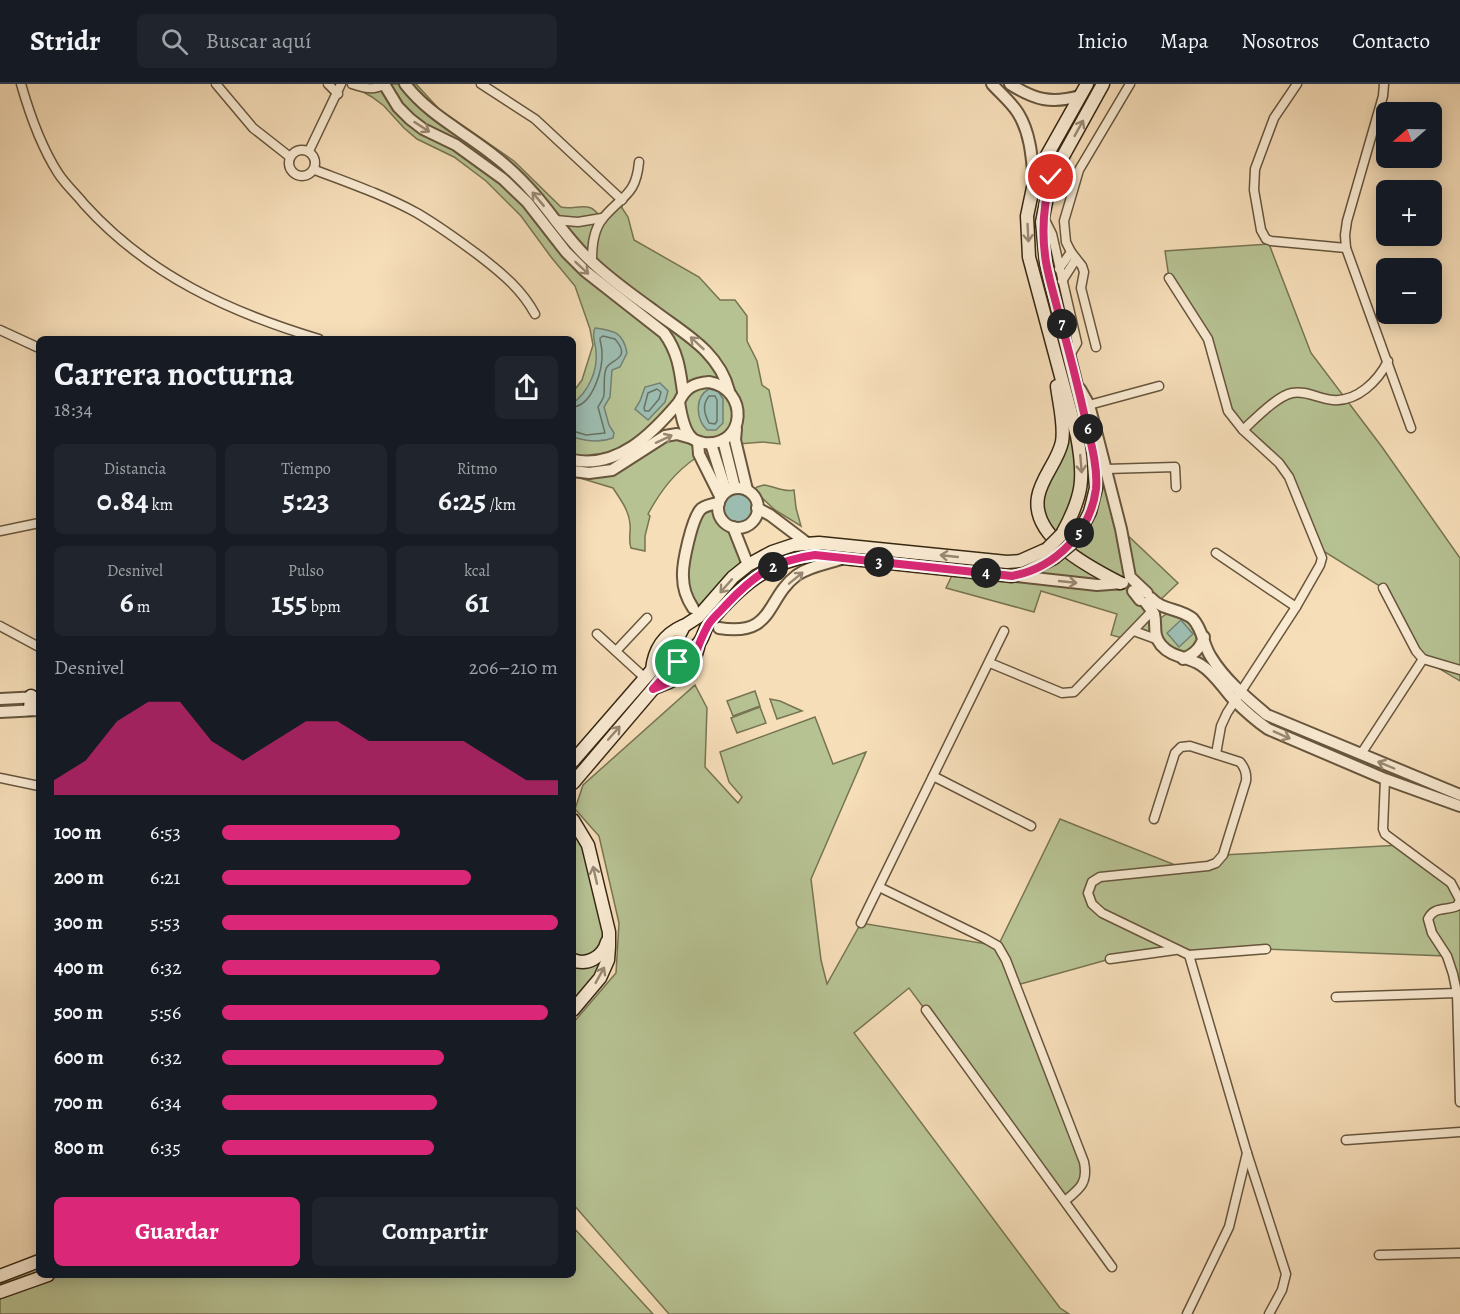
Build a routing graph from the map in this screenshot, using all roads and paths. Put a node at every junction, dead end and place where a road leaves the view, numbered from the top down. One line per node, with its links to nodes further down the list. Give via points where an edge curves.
1 (21, 84): 35 (street, via 58,173 129,247 155,267 238,312)
2 (216, 84): 19 (street, via 253,128)
3 (328, 84): 16 (street)
4 (341, 84): 16 (street)
5 (352, 84): 6 (street, via 376,89)
6 (384, 84): 44 (street, one-way to 44, via 410,119 464,150 503,179 585,271 664,333 678,358)
7 (405, 84): 26 (street, one-way to 7, via 513,171 435,115)
8 (481, 84): 23 (street, via 535,119)
9 (992, 84): 22 (street, via 1017,111 1025,127)
10 (1010, 84): 17 (street, via 1043,100 1062,101)
11 (1087, 84): 17 (main road)
12 (1103, 84): 24 (main road, one-way to 12, via 1051,178)
13 (1130, 84): 28 (street, via 1074,179 1064,221 1066,242)
14 (1297, 84): 27 (street, via 1274,118 1255,169 1254,190 1261,230 1271,241)
15 (1384, 84): 27 (street, via 1347,221)
16 (338, 94): 18 (street)
17 (1080, 96): 22 (main road)
18 (309, 151): 19 (street, via 302,149); 21 (street, via 316,159)
19 (290, 157): 21 (street, via 289,165 300,177)
20 (639, 162): 23 (street, via 638,177)
21 (315, 170): 33 (street, via 406,208 458,240 518,289)
22 (1034, 183): 36 (main road, one-way to 36, via 1027,216 1029,257)
23 (622, 200): 25 (street)
24 (1043, 216): 30 (street, via 1052,234); 39 (main road, via 1046,263)
25 (602, 218): 26 (street); 29 (street, via 593,241)
26 (555, 220): 29 (street)
27 (1346, 248): 40 (street)
28 (1073, 256): 30 (street); 32 (street); 38 (street, via 1083,266 1081,288)
29 (592, 262): 43 (street, one-way to 29, via 725,376 700,345)
30 (1059, 269): 32 (street)
31 (1169, 278): 48 (street, via 1208,339 1228,411)
32 (1062, 282): 39 (street, via 1077,343)
33 (535, 314)
34 (0, 330): 37 (street)
35 (310, 336)
36 (1051, 340): 65 (main road, one-way to 65, bridge, via 1077,436 1082,475 1072,516); 69 (main road, via 1062,444 1038,497 1041,518 1048,532 1073,557)
37 (36, 347)
38 (1096, 347)
39 (1070, 355): 42 (main road)
40 (1388, 361): 47 (street); 48 (street, via 1378,377 1353,397 1333,400 1293,393 1278,400)
41 (1159, 386): 45 (street)
42 (1078, 387): 45 (street); 65 (main road, bridge, via 1093,452 1096,488 1078,535 1071,544)
43 (729, 391): 44 (street, via 720,384 700,382); 46 (street, via 737,408)
44 (681, 397): 49 (street, via 687,429); 52 (street, via 638,444 610,458 589,463)
45 (1089, 405): 53 (street)
46 (736, 426): 50 (street); 55 (street)
47 (1411, 428)
48 (1243, 429): 72 (street, via 1289,477 1320,549 1320,565)
49 (695, 440): 51 (street); 54 (street, one-way to 49, via 612,470 665,436 677,434); 55 (street, via 699,454)
50 (724, 443): 51 (street); 55 (street)
51 (712, 446): 55 (street)
52 (576, 461)
53 (1106, 470): 56 (street, via 1175,467); 69 (street, via 1121,529)
54 (576, 472)
55 (727, 476): 57 (street); 58 (street)
56 (1176, 487)
57 (747, 490): 58 (street); 59 (street)
58 (725, 495): 61 (street, via 721,518); 75 (street, via 700,510 684,565 688,600)
59 (758, 508): 61 (street, via 748,524); 63 (street)
60 (36, 524): 62 (street)
61 (733, 527): 67 (street)
62 (0, 531)
63 (807, 543): 65 (main road, one-way to 63, via 1007,562); 67 (main road, via 772,552)
64 (1216, 553): 72 (street)
65 (1050, 554): 68 (main road, via 1022,574)
66 (845, 558): 68 (main road); 75 (main road, via 815,555 779,563 758,574); 75 (street, one-way to 66, via 735,631 750,627 770,612 795,576 808,568)
67 (748, 565): 75 (main road, one-way to 75, via 733,577)
68 (1012, 576): 69 (street, one-way to 69, via 1097,585)
69 (1125, 581): 71 (street)
70 (1383, 588): 89 (street)
71 (1146, 599): 73 (street); 76 (street); 79 (street)
72 (1296, 607): 95 (street)
73 (1172, 610): 76 (street); 82 (street, via 1192,619)
74 (647, 618): 86 (street)
75 (704, 620): 78 (main road); 84 (main road)
76 (1155, 623): 83 (street)
77 (0, 626): 85 (street)
78 (684, 626): 87 (main road); 92 (main road, via 660,643)
79 (1134, 630): 83 (street); 90 (street, via 1069,694)
80 (1004, 631): 90 (street)
81 (597, 634): 86 (street)
82 (1204, 637): 88 (street, via 1200,648); 95 (street, via 1209,655)
83 (1156, 639): 88 (street, via 1171,655)
84 (699, 643): 87 (main road); 93 (main road, via 691,668)
85 (36, 645)
86 (616, 651): 92 (street)
87 (675, 653): 92 (main road); 93 (main road)
88 (1183, 659): 95 (street, via 1200,664)
89 (1423, 659): 91 (street); 102 (street)
90 (990, 663): 105 (street)
91 (1460, 670)
92 (648, 674): 100 (main road)
93 (653, 689): 106 (main road, one-way to 93)
94 (35, 697): 96 (street); 97 (main road)
95 (1238, 697): 99 (street, via 1267,715); 101 (street, via 1221,726); 103 (street, one-way to 103, via 1268,729)
96 (0, 699)
97 (34, 710): 98 (street)
98 (0, 712)
99 (1347, 748): 102 (street); 103 (street)
100 (576, 753)
101 (1216, 754): 113 (street, via 1190,746 1175,753); 120 (street, via 1240,762 1246,774 1223,855 1208,866 1100,878 1092,882 1088,893 1102,913)
102 (1361, 754): 104 (street, one-way to 102)
103 (1343, 761): 108 (street)
104 (1409, 774): 110 (street); 111 (street)
105 (933, 776): 115 (street); 116 (street)
106 (576, 777)
107 (0, 778): 109 (street)
108 (1385, 779): 110 (street); 124 (street, via 1385,834 1457,891 1457,906 1431,912 1428,919 1447,956)
109 (36, 785)
110 (1405, 786): 112 (street)
111 (1460, 795)
112 (1460, 806)
113 (1154, 819)
114 (576, 825): 118 (main road, one-way to 114, via 588,845)
115 (1031, 826)
116 (879, 887): 117 (street); 132 (street, via 998,946 1087,1173 1079,1190)
117 (861, 923)
118 (609, 932): 123 (main road, via 599,956); 126 (main road, one-way to 118, via 600,978 608,960)
119 (1266, 949): 121 (street)
120 (1175, 950): 121 (street); 122 (street)
121 (1189, 955): 131 (street)
122 (1110, 959)
123 (576, 961)
124 (1457, 993): 125 (street); 128 (street)
125 (1336, 997)
126 (576, 1006)
127 (926, 1010): 132 (street)
128 (1460, 1102)
129 (1460, 1132): 130 (street)
130 (1346, 1140)
131 (1247, 1153): 140 (street, via 1226,1234); 141 (street, via 1286,1274)
132 (1066, 1200): 136 (street)
133 (1460, 1253): 134 (street)
134 (1379, 1255)
135 (36, 1262): 137 (main road)
136 (1112, 1267)
137 (0, 1276)
138 (40, 1278): 139 (main road)
139 (0, 1292)
140 (1187, 1314)
141 (1269, 1314)

